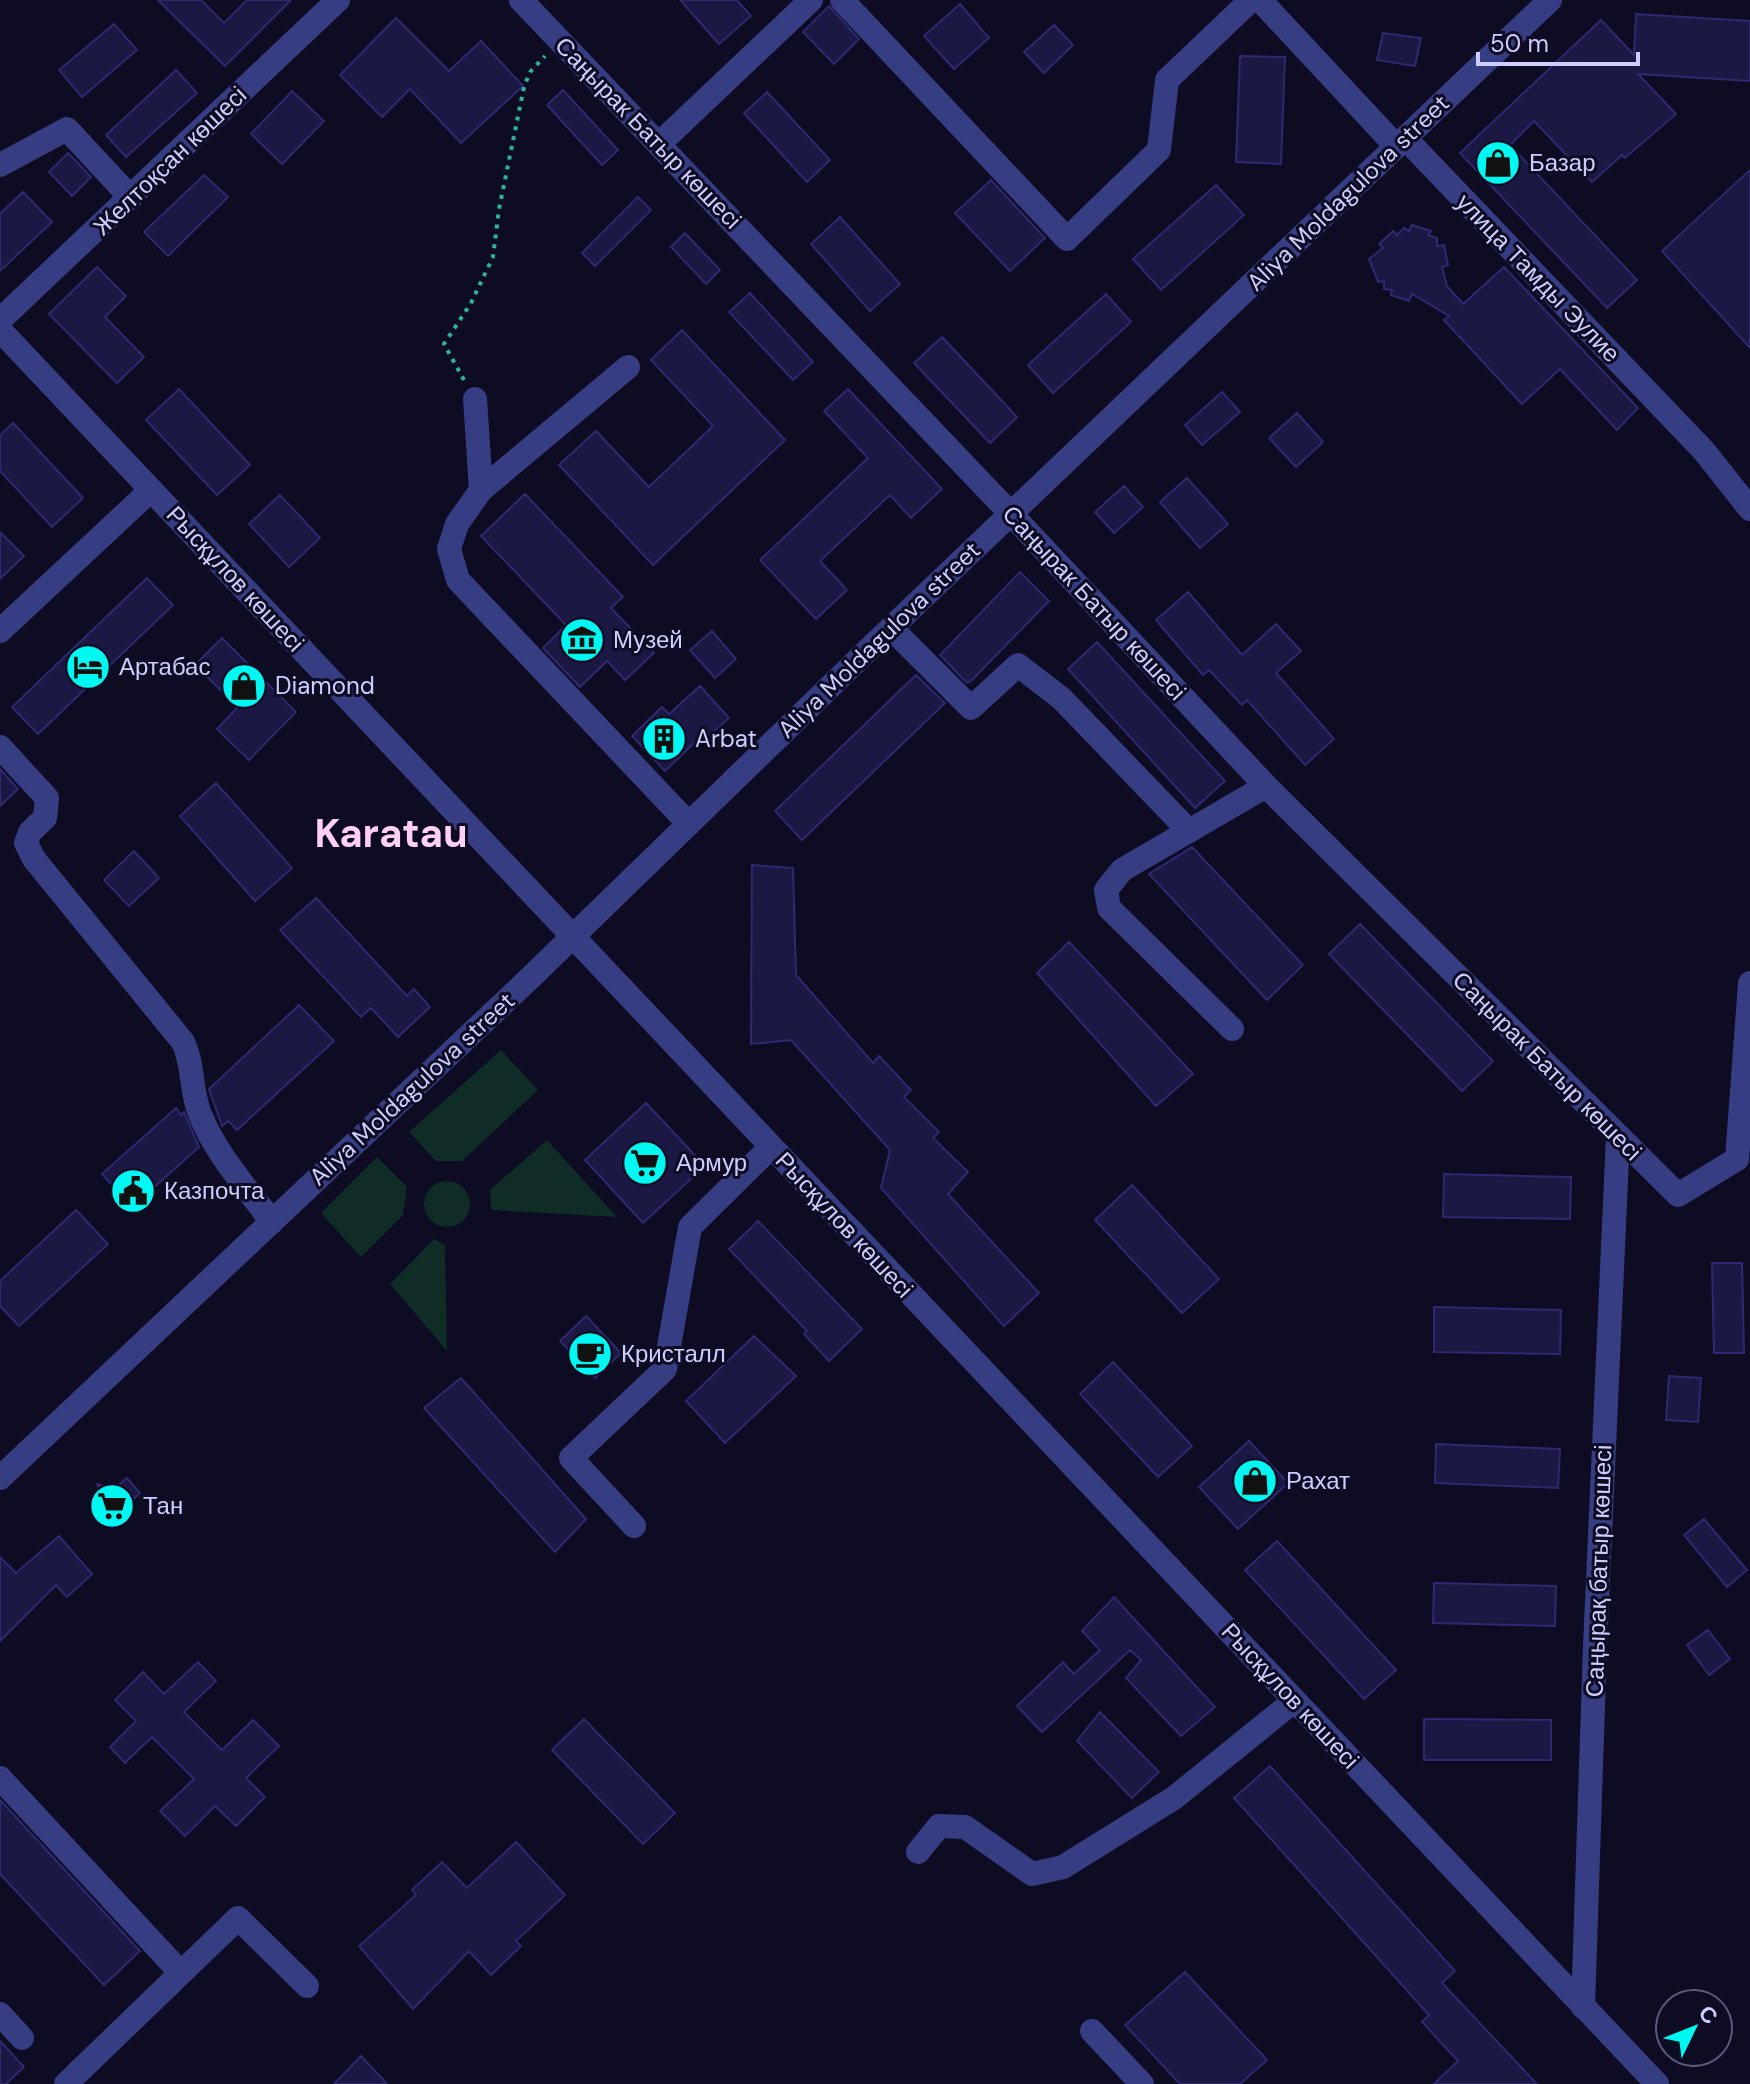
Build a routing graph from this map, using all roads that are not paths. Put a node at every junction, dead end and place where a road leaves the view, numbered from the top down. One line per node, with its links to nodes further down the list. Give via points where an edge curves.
1 (338, 0): 11 (street, Желтоқсан көшесі)
2 (521, 0): 9 (street, Саңырак Батыр көшесі)
3 (811, 0): 9 (street)
4 (842, 0): 5 (street, via 1067,239 1159,150 1167,80)
5 (1251, 0)
6 (1260, 0): 8 (street, улица Тамды Эулие)
7 (1548, 0): 8 (street, Aliya Moldagulova street)
8 (1401, 142): 18 (street, улица Тамды Эулие, via 1704,451); 19 (street, Aliya Moldagulova street)
9 (659, 144): 19 (street, Саңырак Батыр көшесі)
10 (0, 165): 11 (street, via 67,129)
11 (131, 198): 12 (street, Желтоқсан көшесі)
12 (0, 320)
13 (0, 330): 16 (street, Рысқұлов көшесі)
14 (628, 367): 17 (street)
15 (475, 399): 17 (street)
16 (151, 490): 21 (street); 26 (street, Рысқұлов көшесі)
17 (481, 490): 24 (street, via 457,524 449,549 458,580)
18 (1750, 509)
19 (1011, 514): 20 (street, Aliya Moldagulova street); 23 (street, Саңырак Батыр көшесі)
20 (891, 628): 24 (street, Aliya Moldagulova street); 25 (street, via 971,708 1018,665 1062,699)
21 (0, 631)
22 (0, 747): 31 (street, via 47,798 45,818 26,843 34,859 183,1042 207,1131)
23 (1266, 786): 25 (street); 29 (street, Саңырак Батыр көшесі)
24 (689, 824): 26 (street, Aliya Moldagulova street)
25 (1189, 831): 28 (street, via 1122,870 1106,890 1109,908)
26 (572, 937): 30 (street, Рысқұлов көшесі); 31 (street, Aliya Moldagulova street)
27 (1750, 983): 29 (street, Саңырак Батыр көшесі, via 1737,1159 1678,1195)
28 (1232, 1029)
29 (1618, 1136): 39 (street, Саңырақ батыр көшесі)
30 (771, 1147): 33 (street, via 690,1227 665,1369 571,1458); 34 (street, Рысқұлов көшесі)
31 (272, 1222): 32 (street, Aliya Moldagulova street)
32 (0, 1477)
33 (634, 1526)
34 (1294, 1701): 36 (street, via 1174,1798 1063,1867 1032,1874 965,1827 939,1826); 39 (street, Рысқұлов көшесі)
35 (0, 1778): 37 (street)
36 (918, 1852)
37 (181, 1973): 38 (street, via 238,1918); 43 (street)
38 (307, 1986)
39 (1583, 2007): 45 (street, Рысқұлов көшесі)
40 (0, 2014): 42 (street)
41 (1092, 2031): 44 (street)
42 (22, 2038)
43 (66, 2084)
44 (1142, 2084)
45 (1657, 2084)

